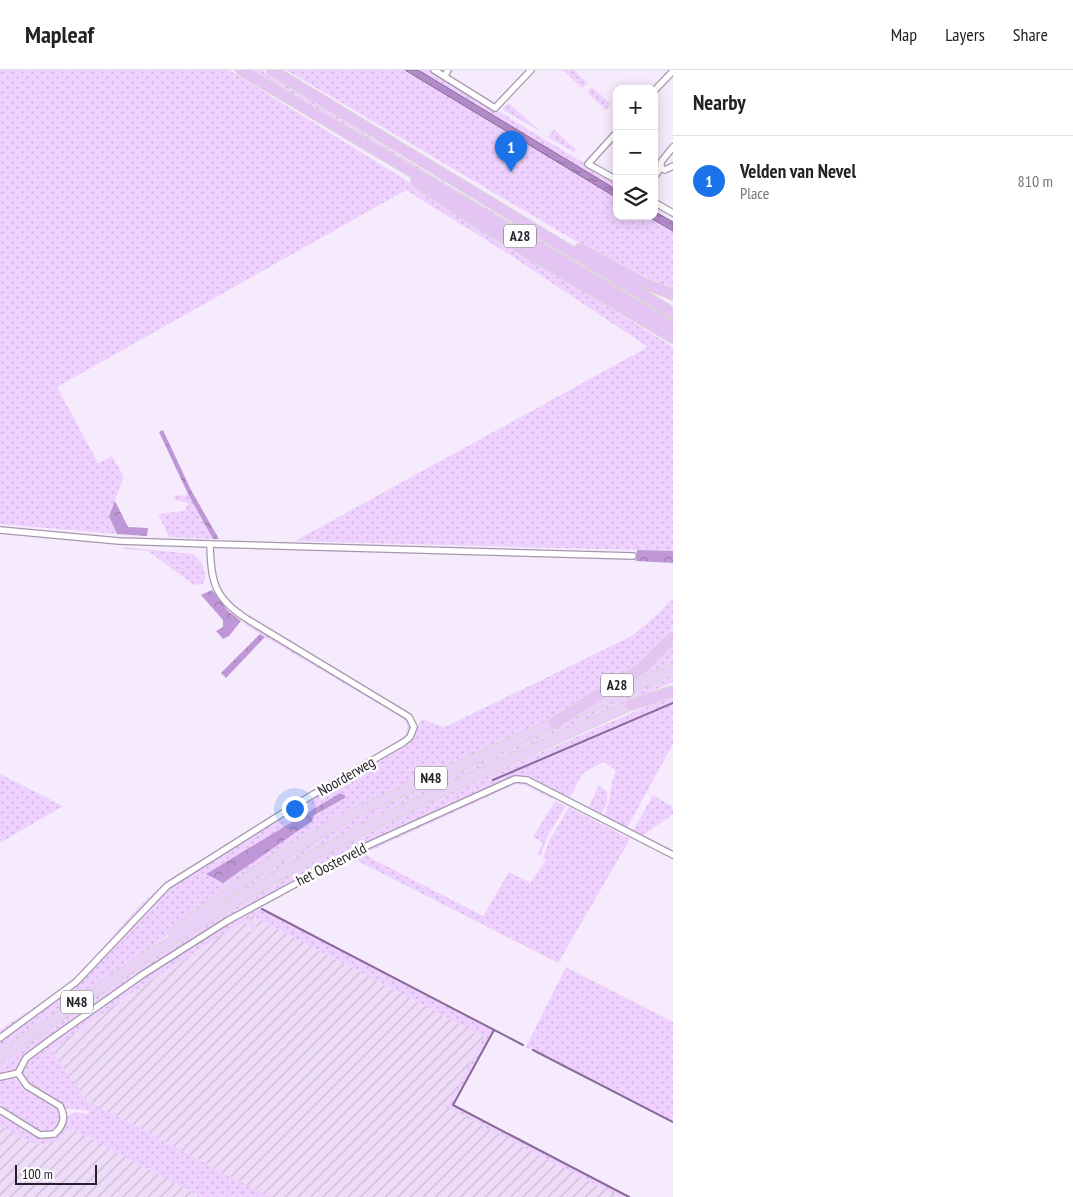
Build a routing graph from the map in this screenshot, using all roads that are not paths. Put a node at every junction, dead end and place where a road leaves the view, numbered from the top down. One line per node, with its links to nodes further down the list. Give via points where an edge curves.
1 (241, 70): 10 (highway, A28)
2 (272, 70): 18 (highway, A28)
3 (434, 70): 7 (street)
4 (448, 70): 7 (street)
5 (531, 70): 7 (street, via 495,108)
6 (673, 70): 8 (street)
7 (444, 76)
8 (658, 87)
9 (613, 136): 15 (street, via 588,164)
10 (366, 145): 21 (highway, A28, via 474,220); 22 (highway, A28)
11 (673, 147): 13 (street, via 661,162)
12 (673, 166): 13 (street, via 665,170)
13 (661, 168): 14 (street)
14 (656, 175)
15 (613, 178)
16 (658, 204): 17 (street)
17 (673, 213)
18 (514, 216): 19 (highway, A28); 20 (highway, A28)
19 (673, 296)
20 (673, 313)
21 (647, 322): 23 (highway, A28); 24 (highway, A28)
22 (673, 327)
23 (673, 338)
24 (673, 345)
25 (0, 530): 26 (street, via 119,541)
26 (210, 544): 27 (street); 36 (street, Noorderweg, via 212,579 226,604 408,717 414,725 413,732 406,741 167,886 76,982)
27 (633, 556)
28 (673, 637): 33 (highway, A28, via 641,669)
29 (673, 669): 33 (highway, N48)
30 (673, 685): 32 (highway, N48)
31 (673, 691): 32 (highway, N48)
32 (632, 705): 35 (highway, N48, via 368,827)
33 (554, 723): 35 (highway, N48, via 356,812 232,888)
34 (673, 855): 38 (street, het Oosterveld, via 527,780 515,779 360,849 227,921 142,975 50,1040 26,1058)
35 (156, 948): 37 (highway, N48)
36 (0, 1038)
37 (0, 1058)
38 (18, 1073): 39 (street); 40 (street, via 27,1086 60,1106 62,1125 54,1134 40,1135)
39 (0, 1077)
40 (0, 1110)

